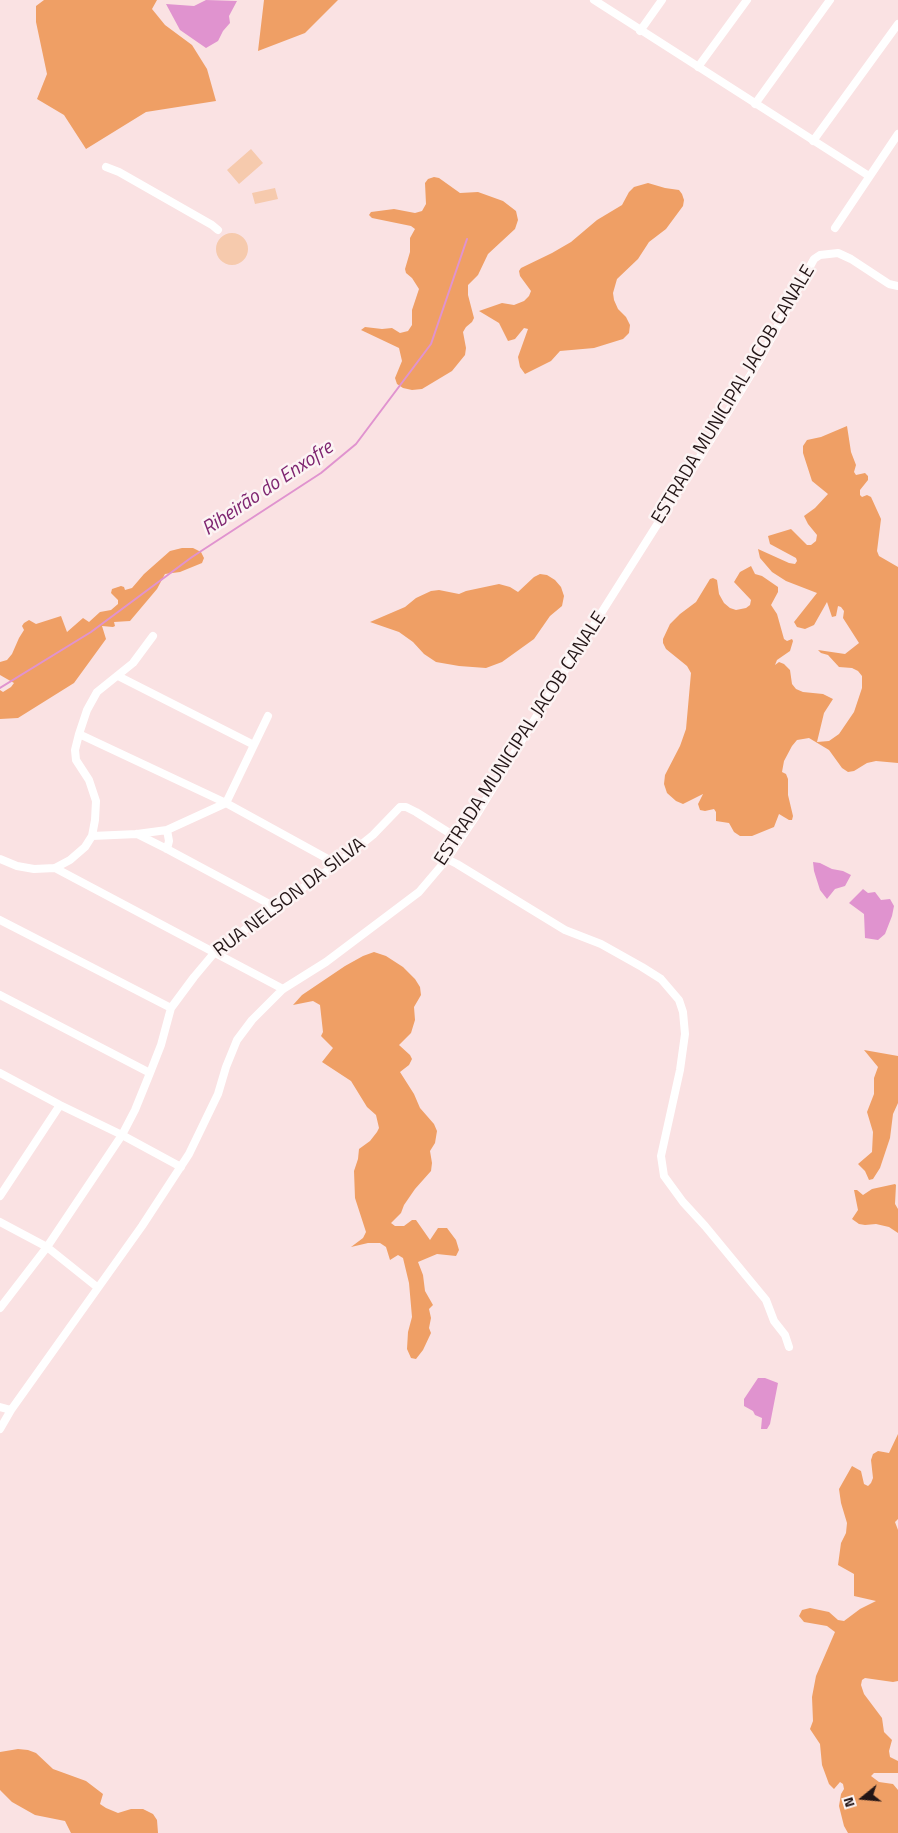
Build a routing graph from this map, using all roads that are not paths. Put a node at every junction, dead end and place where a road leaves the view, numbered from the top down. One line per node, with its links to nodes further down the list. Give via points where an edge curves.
1 (594, 0): 6 (street)
2 (662, 0): 6 (street)
3 (747, 0): 7 (street)
4 (830, 0): 8 (street)
5 (898, 24): 10 (street)
6 (640, 31): 7 (street)
7 (698, 68): 8 (street)
8 (755, 104): 10 (street)
9 (898, 134): 12 (street)
10 (813, 141): 12 (street)
11 (106, 167): 14 (street)
12 (869, 176): 13 (street)
13 (835, 228)
14 (218, 230)
15 (898, 286): 25 (street, ESTRADA MUNICIPAL JACOB CANALE, via 889,284 838,253 814,259 722,422)
16 (153, 636): 17 (street, via 133,663)
17 (118, 676): 19 (street, via 97,692); 20 (street)
18 (268, 716): 20 (street)
19 (78, 734): 21 (street); 24 (street, via 76,760 89,780 96,801)
20 (254, 745): 21 (street)
21 (226, 803): 22 (street); 29 (street)
22 (167, 830): 23 (street); 26 (street)
23 (137, 834): 24 (street); 26 (street)
24 (92, 836): 30 (street, via 85,847)
25 (459, 839): 28 (street, ESTRADA MUNICIPAL JACOB CANALE); 29 (street, RUA NELSON DA SILVA, via 416,812 400,807 373,835)
26 (167, 848): 31 (street)
27 (0, 859): 30 (street, via 34,869)
28 (447, 859): 34 (street, ESTRADA MUNICIPAL JACOB CANALE, via 419,892 326,962); 47 (street, via 564,930 600,944 642,967 661,979 679,1000 685,1034 661,1156 664,1176 766,1300)
29 (337, 864): 31 (street, RUA NELSON DA SILVA)
30 (55, 868): 33 (street)
31 (274, 907): 33 (street, RUA NELSON DA SILVA)
32 (0, 920): 36 (street)
33 (215, 952): 34 (street); 36 (street, RUA NELSON DA SILVA)
34 (283, 989): 41 (street, ESTRADA MUNICIPAL JACOB CANALE, via 237,1040 218,1094)
35 (0, 995): 38 (street)
36 (171, 1008): 38 (street, RUA NELSON DA SILVA)
37 (0, 1073): 39 (street)
38 (150, 1073): 40 (street, RUA NELSON DA SILVA)
39 (60, 1105): 40 (street); 42 (street)
40 (122, 1135): 41 (street); 44 (street, RUA NELSON DA SILVA)
41 (180, 1167): 45 (street, ESTRADA MUNICIPAL JACOB CANALE)
42 (0, 1196)
43 (0, 1222): 44 (street)
44 (47, 1247): 45 (street); 46 (street, RUA NELSON DA SILVA)
45 (97, 1287): 49 (street, ESTRADA MUNICIPAL JACOB CANALE)
46 (0, 1308)
47 (789, 1348)
48 (0, 1407): 49 (street)
49 (11, 1410): 50 (street); 51 (street, ESTRADA MUNICIPAL JACOB CANALE)
50 (0, 1424)
51 (0, 1429)

